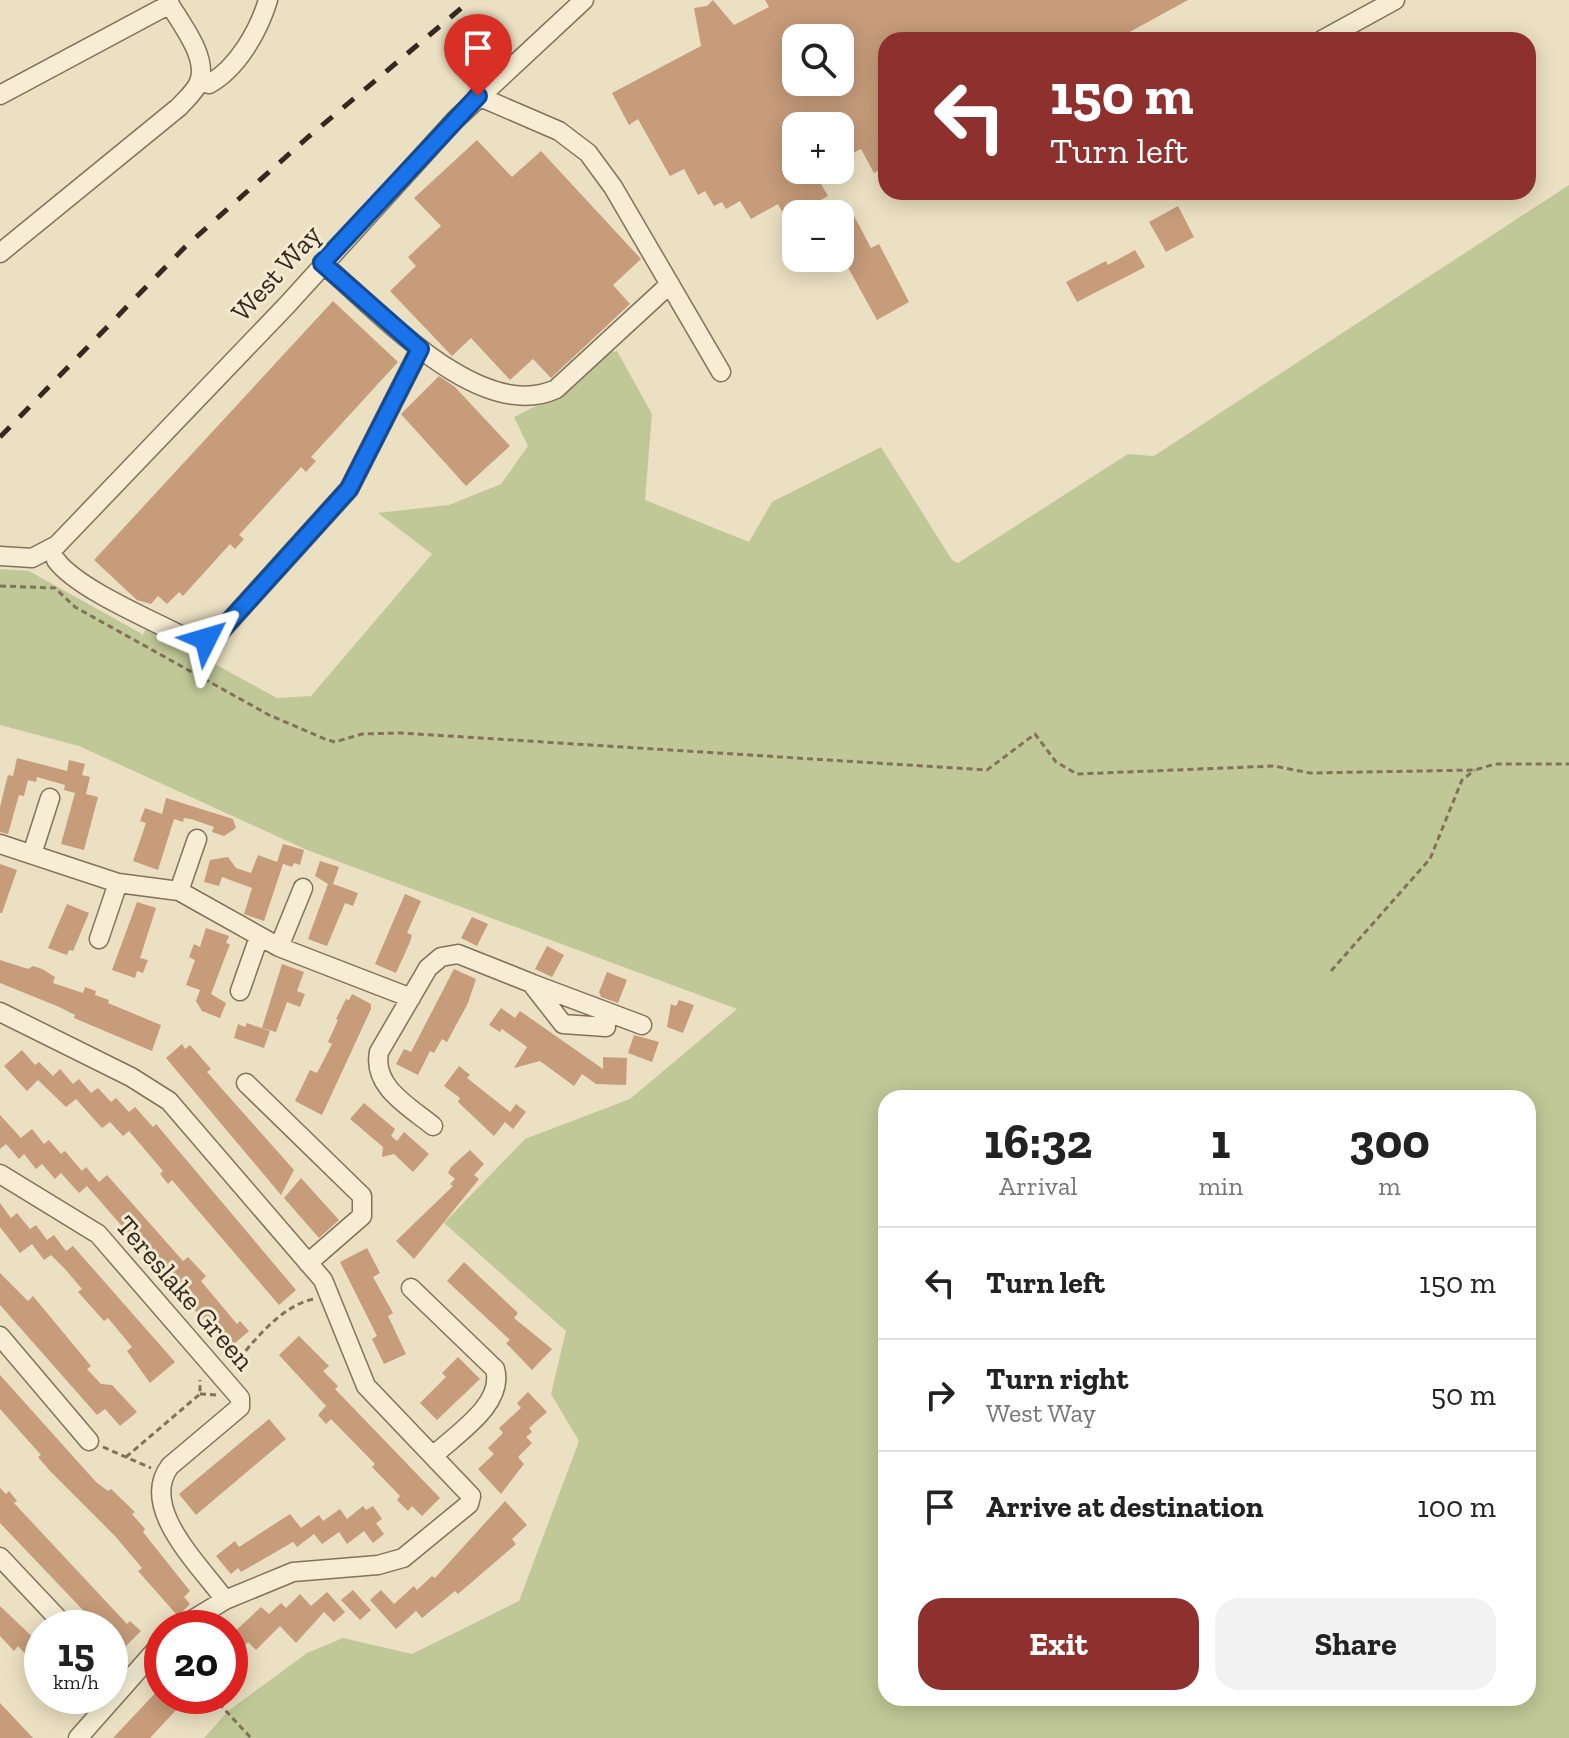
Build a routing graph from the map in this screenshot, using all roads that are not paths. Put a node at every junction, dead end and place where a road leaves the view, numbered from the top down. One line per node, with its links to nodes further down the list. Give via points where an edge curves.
1 (268, 0): 6 (street, via 230,68 209,84)
2 (584, 0): 8 (street, West Way)
3 (1395, 0): 5 (street)
4 (169, 2): 6 (street, via 200,60); 7 (street)
5 (1337, 32)
6 (199, 82): 9 (street, via 179,107)
7 (0, 95)
8 (478, 96): 10 (street, West Way); 11 (street, via 559,131 588,153)
9 (0, 253)
10 (322, 263): 12 (street); 14 (street, West Way, via 57,545 32,558)
11 (670, 284): 12 (street, via 556,389 541,396 521,396 465,380); 13 (street)
12 (420, 349): 15 (street, via 349,489 218,634 192,641 99,592)
13 (721, 372)
14 (0, 556)
15 (56, 560)
16 (41, 806): 19 (street)
17 (0, 844): 19 (street)
18 (197, 848): 22 (street)
19 (32, 854): 20 (street)
20 (118, 883): 22 (street); 23 (street)
21 (303, 888): 25 (street)
22 (179, 891): 24 (street)
23 (108, 930)
24 (259, 937): 25 (street); 27 (street)
25 (279, 947): 28 (street)
26 (531, 983): 28 (street, via 458,954 441,957 428,968); 30 (street); 31 (street, via 563,1024)
27 (240, 991)
28 (411, 998): 33 (street, via 377,1064 389,1089)
29 (0, 1012): 35 (street, via 169,1101)
30 (642, 1025)
31 (606, 1027)
32 (246, 1083): 35 (street, via 362,1196 362,1216)
33 (433, 1126)
34 (0, 1174): 41 (street, Tereslake Green, via 98,1234 241,1403 165,1473 159,1498 162,1512)
35 (308, 1263): 39 (street, via 331,1297 366,1386)
36 (411, 1288): 39 (street, via 495,1369 498,1380 493,1399)
37 (0, 1336): 38 (street)
38 (89, 1441)
39 (433, 1456): 41 (street, via 471,1500 412,1552 378,1565 308,1568)
40 (0, 1557): 42 (street)
41 (225, 1600): 43 (street)
42 (50, 1610)
43 (209, 1610)
44 (144, 1658): 45 (street)
45 (128, 1671)
46 (94, 1714): 47 (street)
47 (78, 1738)

